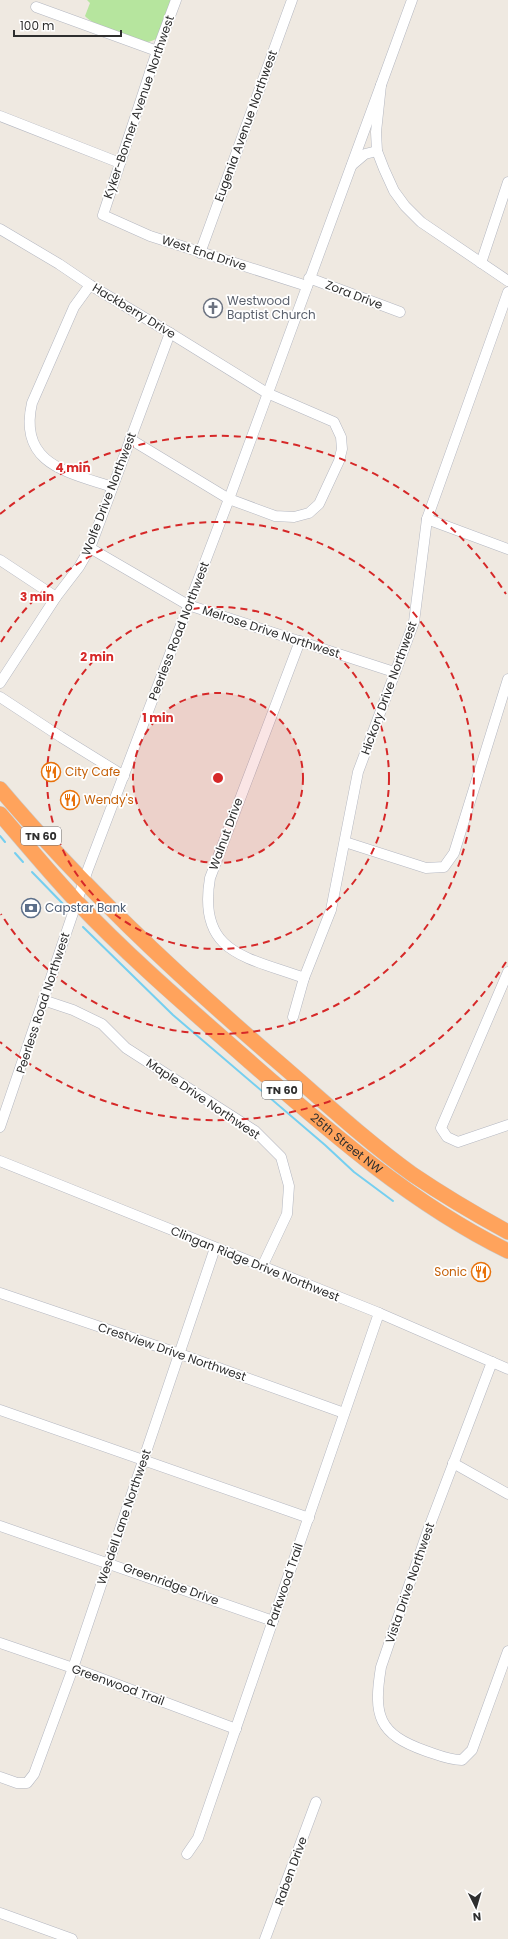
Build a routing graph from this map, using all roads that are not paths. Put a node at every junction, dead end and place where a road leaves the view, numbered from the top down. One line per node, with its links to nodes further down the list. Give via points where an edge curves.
1 (176, 0): 5 (street, Kyker-Bonner Avenue Northwest)
2 (292, 0): 15 (street, Eugenia Avenue Northwest)
3 (412, 0): 6 (street)
4 (36, 7): 5 (street)
5 (157, 51): 10 (street, Kyker-Bonner Avenue Northwest)
6 (381, 85): 8 (street); 9 (street, via 376,132)
7 (0, 116): 10 (street)
8 (358, 146): 9 (street, via 365,144); 11 (street)
9 (378, 151): 11 (street, Peerless Road Northwest, via 365,154); 16 (street, via 394,191 404,206 421,222)
10 (120, 163): 13 (street, Kyker-Bonner Avenue Northwest)
11 (351, 167): 18 (street, Peerless Road Northwest)
12 (508, 182): 16 (street)
13 (103, 215): 15 (street, West End Drive, via 150,236)
14 (0, 231): 19 (street, Hackberry Drive, via 59,264)
15 (200, 253): 18 (street, West End Drive)
16 (481, 263): 17 (street)
17 (508, 281)
18 (308, 282): 21 (street, Zora Drive); 23 (street, Peerless Road Northwest)
19 (90, 285): 22 (street, Hackberry Drive); 25 (street, via 74,307 32,403 28,419 32,440 41,456 64,471)
20 (508, 292): 27 (street, Hickory Drive Northwest)
21 (400, 312)
22 (170, 333): 23 (street, Hackberry Drive); 24 (street, Wolfe Drive Northwest)
23 (267, 393): 26 (street, Peerless Road Northwest); 26 (street, Hackberry Drive, via 334,422 341,437 339,461 319,504 309,513 294,517 275,516)
24 (130, 439): 25 (street, Wolfe Drive Northwest); 26 (street, Hackberry Drive)
25 (112, 487): 28 (street, Wolfe Drive Northwest)
26 (229, 498): 32 (street, Peerless Road Northwest)
27 (427, 519): 29 (street); 34 (street, Hickory Drive Northwest, via 414,622)
28 (90, 548): 31 (street, Wolfe Drive Northwest); 32 (street, Melrose Drive Northwest)
29 (508, 549)
30 (0, 560): 31 (street)
31 (56, 597): 36 (street, Wolfe Drive Northwest)
32 (188, 605): 33 (street, Melrose Drive Northwest); 38 (street, Peerless Road Northwest)
33 (300, 641): 34 (street, Melrose Drive Northwest); 45 (street, Walnut Drive, via 210,878 207,896 208,914 222,944 236,953)
34 (394, 672): 41 (street, Hickory Drive Northwest, via 358,772)
35 (508, 678): 41 (street, via 454,853 444,867 426,868)
36 (0, 683)
37 (0, 697): 38 (street)
38 (124, 776): 42 (street, Peerless Road Northwest)
39 (0, 789): 42 (highway, TN 60)
40 (0, 814): 43 (highway, TN 60)
41 (345, 842): 45 (street, Hickory Drive Northwest, via 331,910)
42 (84, 882): 43 (street, Peerless Road Northwest); 51 (highway, 25th Street NW / TN 60, via 225,1016 361,1134 411,1173 460,1206)
43 (77, 902): 46 (street, Peerless Road Northwest); 53 (highway, 25th Street NW / TN 60, via 181,1001 353,1149 434,1209)
44 (508, 972): 48 (street, via 441,1128 447,1137 458,1142)
45 (304, 978): 47 (street, Hickory Drive Northwest)
46 (42, 1000): 49 (street, Peerless Road Northwest, via 25,1058); 54 (street, Maple Drive Northwest, via 73,1010 102,1024 126,1048 255,1131 281,1158 289,1186 287,1214)
47 (293, 1017)
48 (508, 1125)
49 (0, 1127)
50 (0, 1162): 52 (street, Clingan Ridge Drive Northwest)
51 (508, 1232)
52 (215, 1248): 54 (street, Clingan Ridge Drive Northwest); 57 (street, Wesdell Lane Northwest)
53 (508, 1251)
54 (262, 1267): 56 (street, Clingan Ridge Drive Northwest)
55 (0, 1292): 57 (street, Crestview Drive Northwest)
56 (379, 1313): 58 (street, Clingan Ridge Drive Northwest); 61 (street, Parkwood Trail)
57 (180, 1354): 61 (street, Crestview Drive Northwest); 62 (street, Wesdell Lane Northwest)
58 (492, 1362): 59 (street, Clingan Ridge Drive Northwest); 63 (street, Vista Drive Northwest)
59 (508, 1369)
60 (0, 1410): 62 (street)
61 (344, 1413): 65 (street, Parkwood Trail)
62 (144, 1459): 65 (street); 67 (street, Wesdell Lane Northwest)
63 (453, 1463): 64 (street); 70 (street, Vista Drive Northwest, via 381,1667 377,1691 378,1710 386,1728 405,1743 453,1760 462,1760 472,1750)
64 (508, 1494)
65 (309, 1518): 68 (street, Parkwood Trail)
66 (0, 1526): 67 (street, Greenridge Drive)
67 (108, 1562): 68 (street, Greenridge Drive); 71 (street, Wesdell Lane Northwest)
68 (273, 1621): 72 (street, Parkwood Trail)
69 (0, 1643): 71 (street, Greenwood Trail)
70 (508, 1651)
71 (73, 1668): 72 (street, Greenwood Trail); 73 (street, Wesdell Lane Northwest, via 34,1774 27,1783 17,1783)
72 (236, 1729): 75 (street, Parkwood Trail, via 198,1838)
73 (0, 1777)
74 (316, 1802): 78 (street, Raben Drive)
75 (187, 1854)
76 (0, 1913): 77 (street)
77 (72, 1939)
78 (265, 1939)

